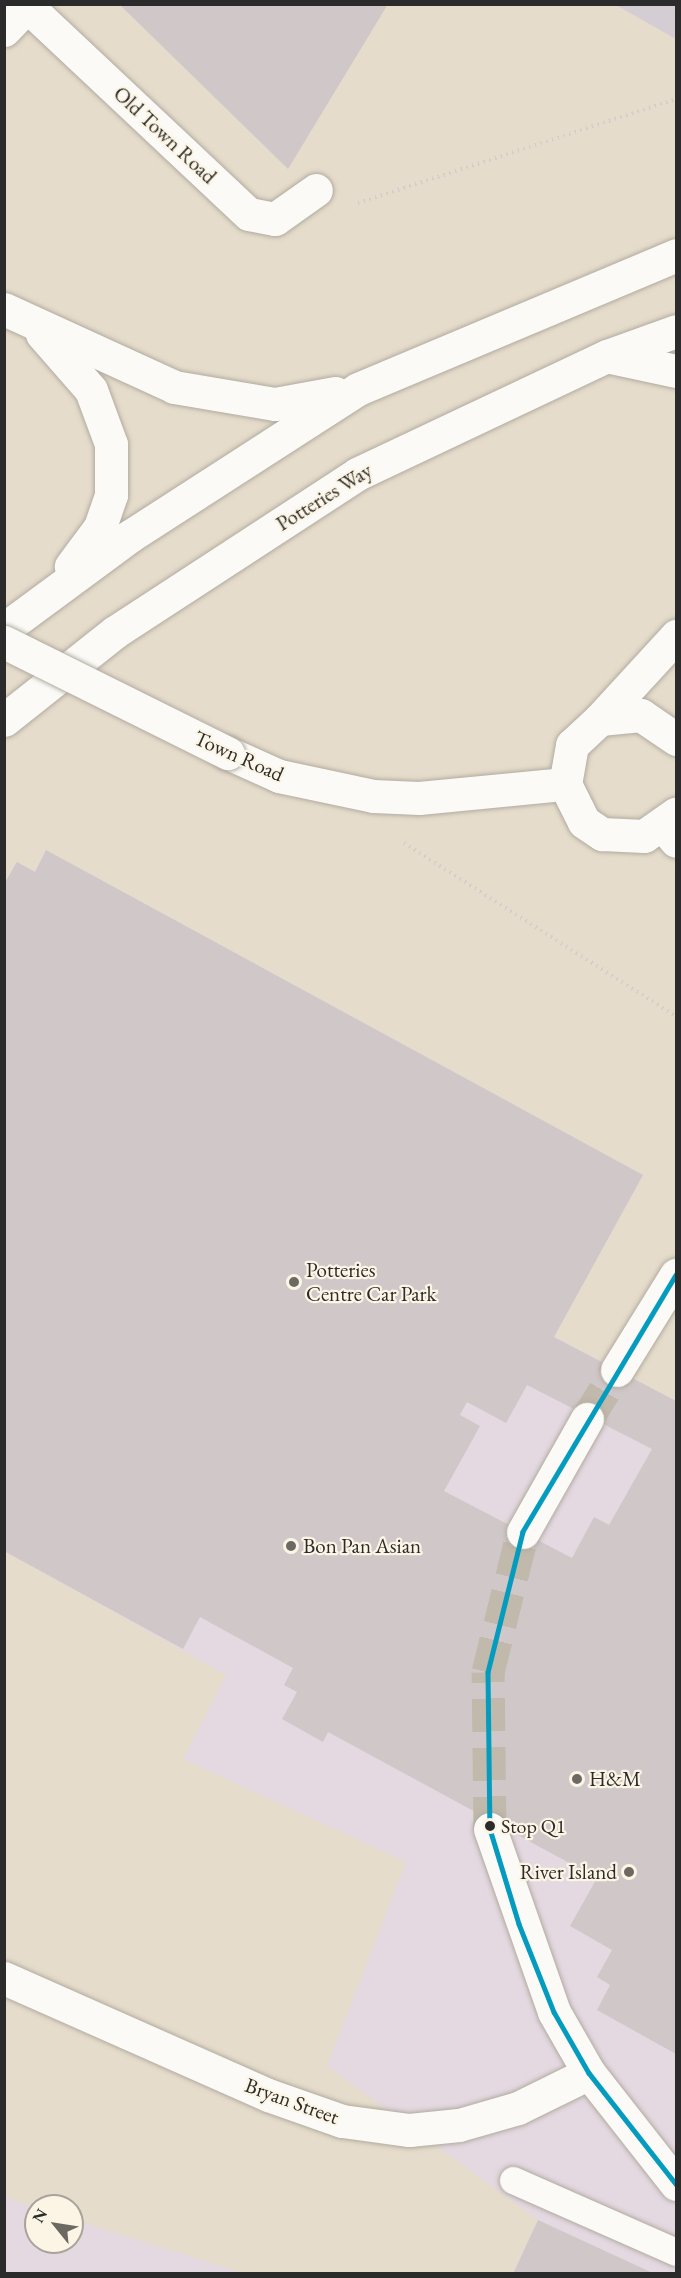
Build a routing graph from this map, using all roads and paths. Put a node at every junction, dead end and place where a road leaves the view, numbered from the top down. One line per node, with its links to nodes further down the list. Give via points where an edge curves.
1 (26, 5): 2 (main road); 4 (main road, Old Town Road, via 249,214 275,219)
2 (4, 30)
3 (676, 99): 4 (path, via 357,203)
4 (309, 196)
5 (676, 255): 10 (main road)
6 (17, 315): 10 (main road, via 174,387 225,399 275,404); 11 (main road, via 91,390 104,416 114,467 100,527 81,556)
7 (676, 331): 8 (main road, Potteries Way)
8 (607, 356): 9 (main road); 16 (main road, Potteries Way, via 357,474 115,632)
9 (676, 371)
10 (358, 389): 11 (main road)
11 (34, 604): 12 (main road)
12 (4, 628)
13 (676, 636): 15 (main road)
14 (4, 642): 18 (main road, Town Road, bridge, via 279,776 373,796 419,798)
15 (600, 718): 17 (main road, via 641,715); 18 (main road, via 572,745)
16 (4, 720)
17 (676, 739)
18 (564, 784): 19 (main road, via 584,822 602,834 634,838)
19 (672, 827)
20 (393, 840): 21 (path, via 416,846)
21 (676, 1016)
22 (676, 1275): 23 (main road)
23 (617, 1370)
24 (587, 1419): 25 (main road)
25 (523, 1532)
26 (490, 1829): 28 (main road, via 554,2013)
27 (4, 1978): 28 (main road, Bryan Street, via 268,2095 342,2121 409,2130 459,2125 518,2108)
28 (589, 2073): 30 (main road)
29 (513, 2180): 31 (lane)
30 (676, 2184)
31 (676, 2252)

